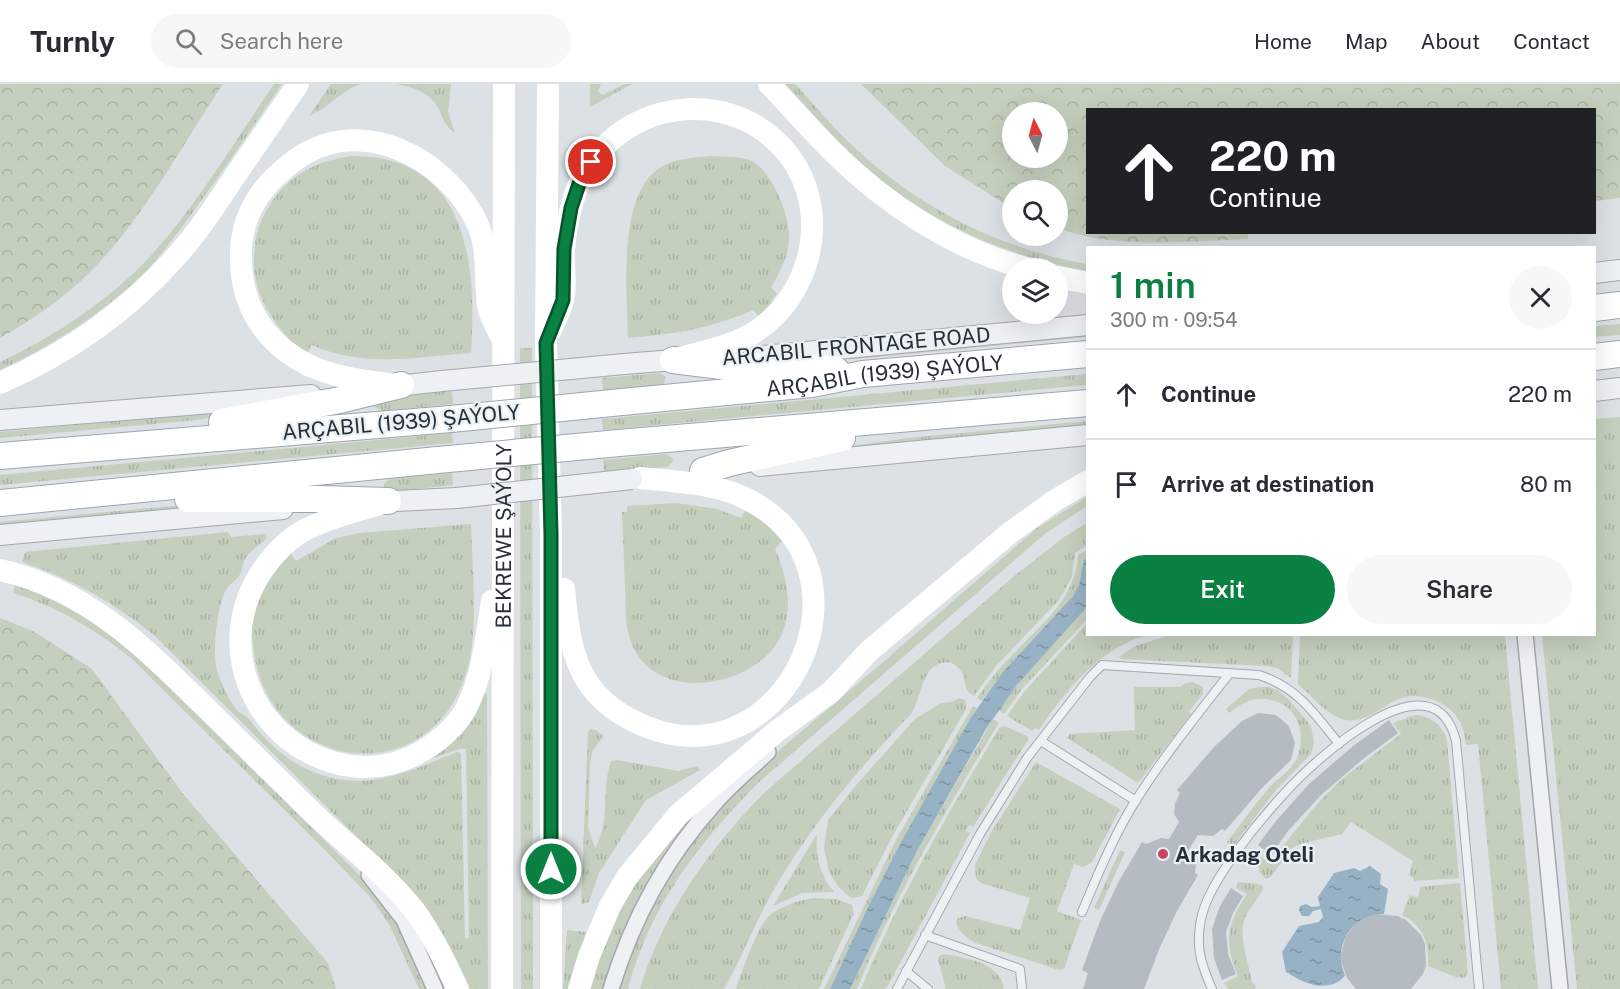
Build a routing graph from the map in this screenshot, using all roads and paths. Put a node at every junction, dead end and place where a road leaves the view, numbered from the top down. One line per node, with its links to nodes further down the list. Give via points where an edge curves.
1 (298, 84): 20 (main road, via 181,252 149,285 69,347)
2 (504, 84): 14 (main road, BEKREWE ŞAÝOLY)
3 (548, 84): 13 (main road)
4 (769, 84): 5 (main road, via 832,152 874,189 963,246)
5 (1002, 260)
6 (1620, 270): 7 (street)
7 (1596, 273)
8 (1068, 279): 9 (main road)
9 (1086, 283)
10 (1620, 305): 11 (main road)
11 (1596, 308)
12 (1086, 325): 18 (street, ARCABIL FRONTAGE ROAD)
13 (546, 343): 18 (main road, via 563,300 564,249 571,208 591,162 624,130 654,114 673,109 714,110 757,127 787,153 803,180 813,224 812,243 798,287 768,323 720,347); 36 (main road)
14 (504, 346): 21 (main road, via 488,308 481,231 458,192 428,164 388,145 367,141 326,144 289,165 258,195 248,213 241,254 247,299 271,339 298,359 336,376); 38 (main road, BEKREWE ŞAÝOLY)
15 (1086, 354): 19 (main road, ARÇABIL (1939) ŞAÝOLY)
16 (1620, 354): 17 (main road)
17 (1596, 357)
18 (673, 360): 19 (main road, via 729,367 815,367); 21 (street, ARCABIL FRONTAGE ROAD, bridge)
19 (863, 374): 28 (main road, ARÇABIL (1939) ŞAÝOLY, bridge, via 812,384 452,419)
20 (0, 383)
21 (401, 386): 25 (street, ARCABIL FRONTAGE ROAD); 28 (main road, via 202,426)
22 (1620, 388): 23 (street)
23 (1596, 391)
24 (1086, 403): 26 (main road, ARÇABIL (1939) ŞAÝOLY)
25 (0, 420)
26 (882, 421): 30 (main road, via 853,435); 33 (main road, ARÇABIL (1939) ŞAÝOLY, bridge)
27 (1086, 435): 30 (street)
28 (148, 442): 29 (main road, ARÇABIL (1939) ŞAÝOLY)
29 (0, 456)
30 (702, 471): 31 (street)
31 (636, 479): 34 (street, bridge, via 457,498); 36 (main road, via 695,485 742,497 776,519 803,555 811,583 809,639 795,674 764,711 730,729 684,736 648,728 610,706 586,681 572,651)
32 (1086, 482): 42 (main road, via 1002,540 868,651)
33 (46, 498): 34 (main road); 35 (main road, ARÇABIL (1939) ŞAÝOLY)
34 (388, 501): 37 (street); 38 (main road, via 326,520 282,546 254,582 241,617 243,669 257,705 284,736 303,751 325,760 353,767 383,767 427,749 450,730 466,708 480,676)
35 (0, 503)
36 (551, 534): 53 (main road)
37 (0, 536)
38 (503, 538): 52 (main road, BEKREWE ŞAÝOLY)
39 (0, 570): 46 (main road, via 57,590 107,618 135,640)
40 (1525, 636): 61 (street)
41 (1229, 674): 43 (lane, via 1102,665); 44 (lane, via 1259,675 1292,690); 45 (lane)
42 (831, 692): 54 (main road, via 730,770 678,815 649,849 610,906); 55 (street, via 715,802 667,864 629,939)
43 (1041, 741): 45 (lane); 48 (lane, via 980,834)
44 (1339, 744): 59 (lane, via 1284,793 1218,880 1202,912 1198,936 1200,963); 60 (lane, via 1384,714 1406,705 1427,706 1448,718 1456,741)
45 (1136, 801): 47 (lane)
46 (339, 838): 50 (street, via 404,920); 51 (main road, via 413,910 431,935)
47 (1082, 912)
48 (925, 935): 49 (lane); 58 (lane, via 1020,969)
49 (906, 971): 56 (lane); 57 (lane)
50 (435, 989)
51 (458, 989)
52 (502, 989)
53 (551, 989)
54 (579, 989)
55 (611, 989)
56 (897, 989)
57 (928, 989)
58 (1022, 989)
59 (1212, 989)
60 (1479, 989)
61 (1560, 989)

